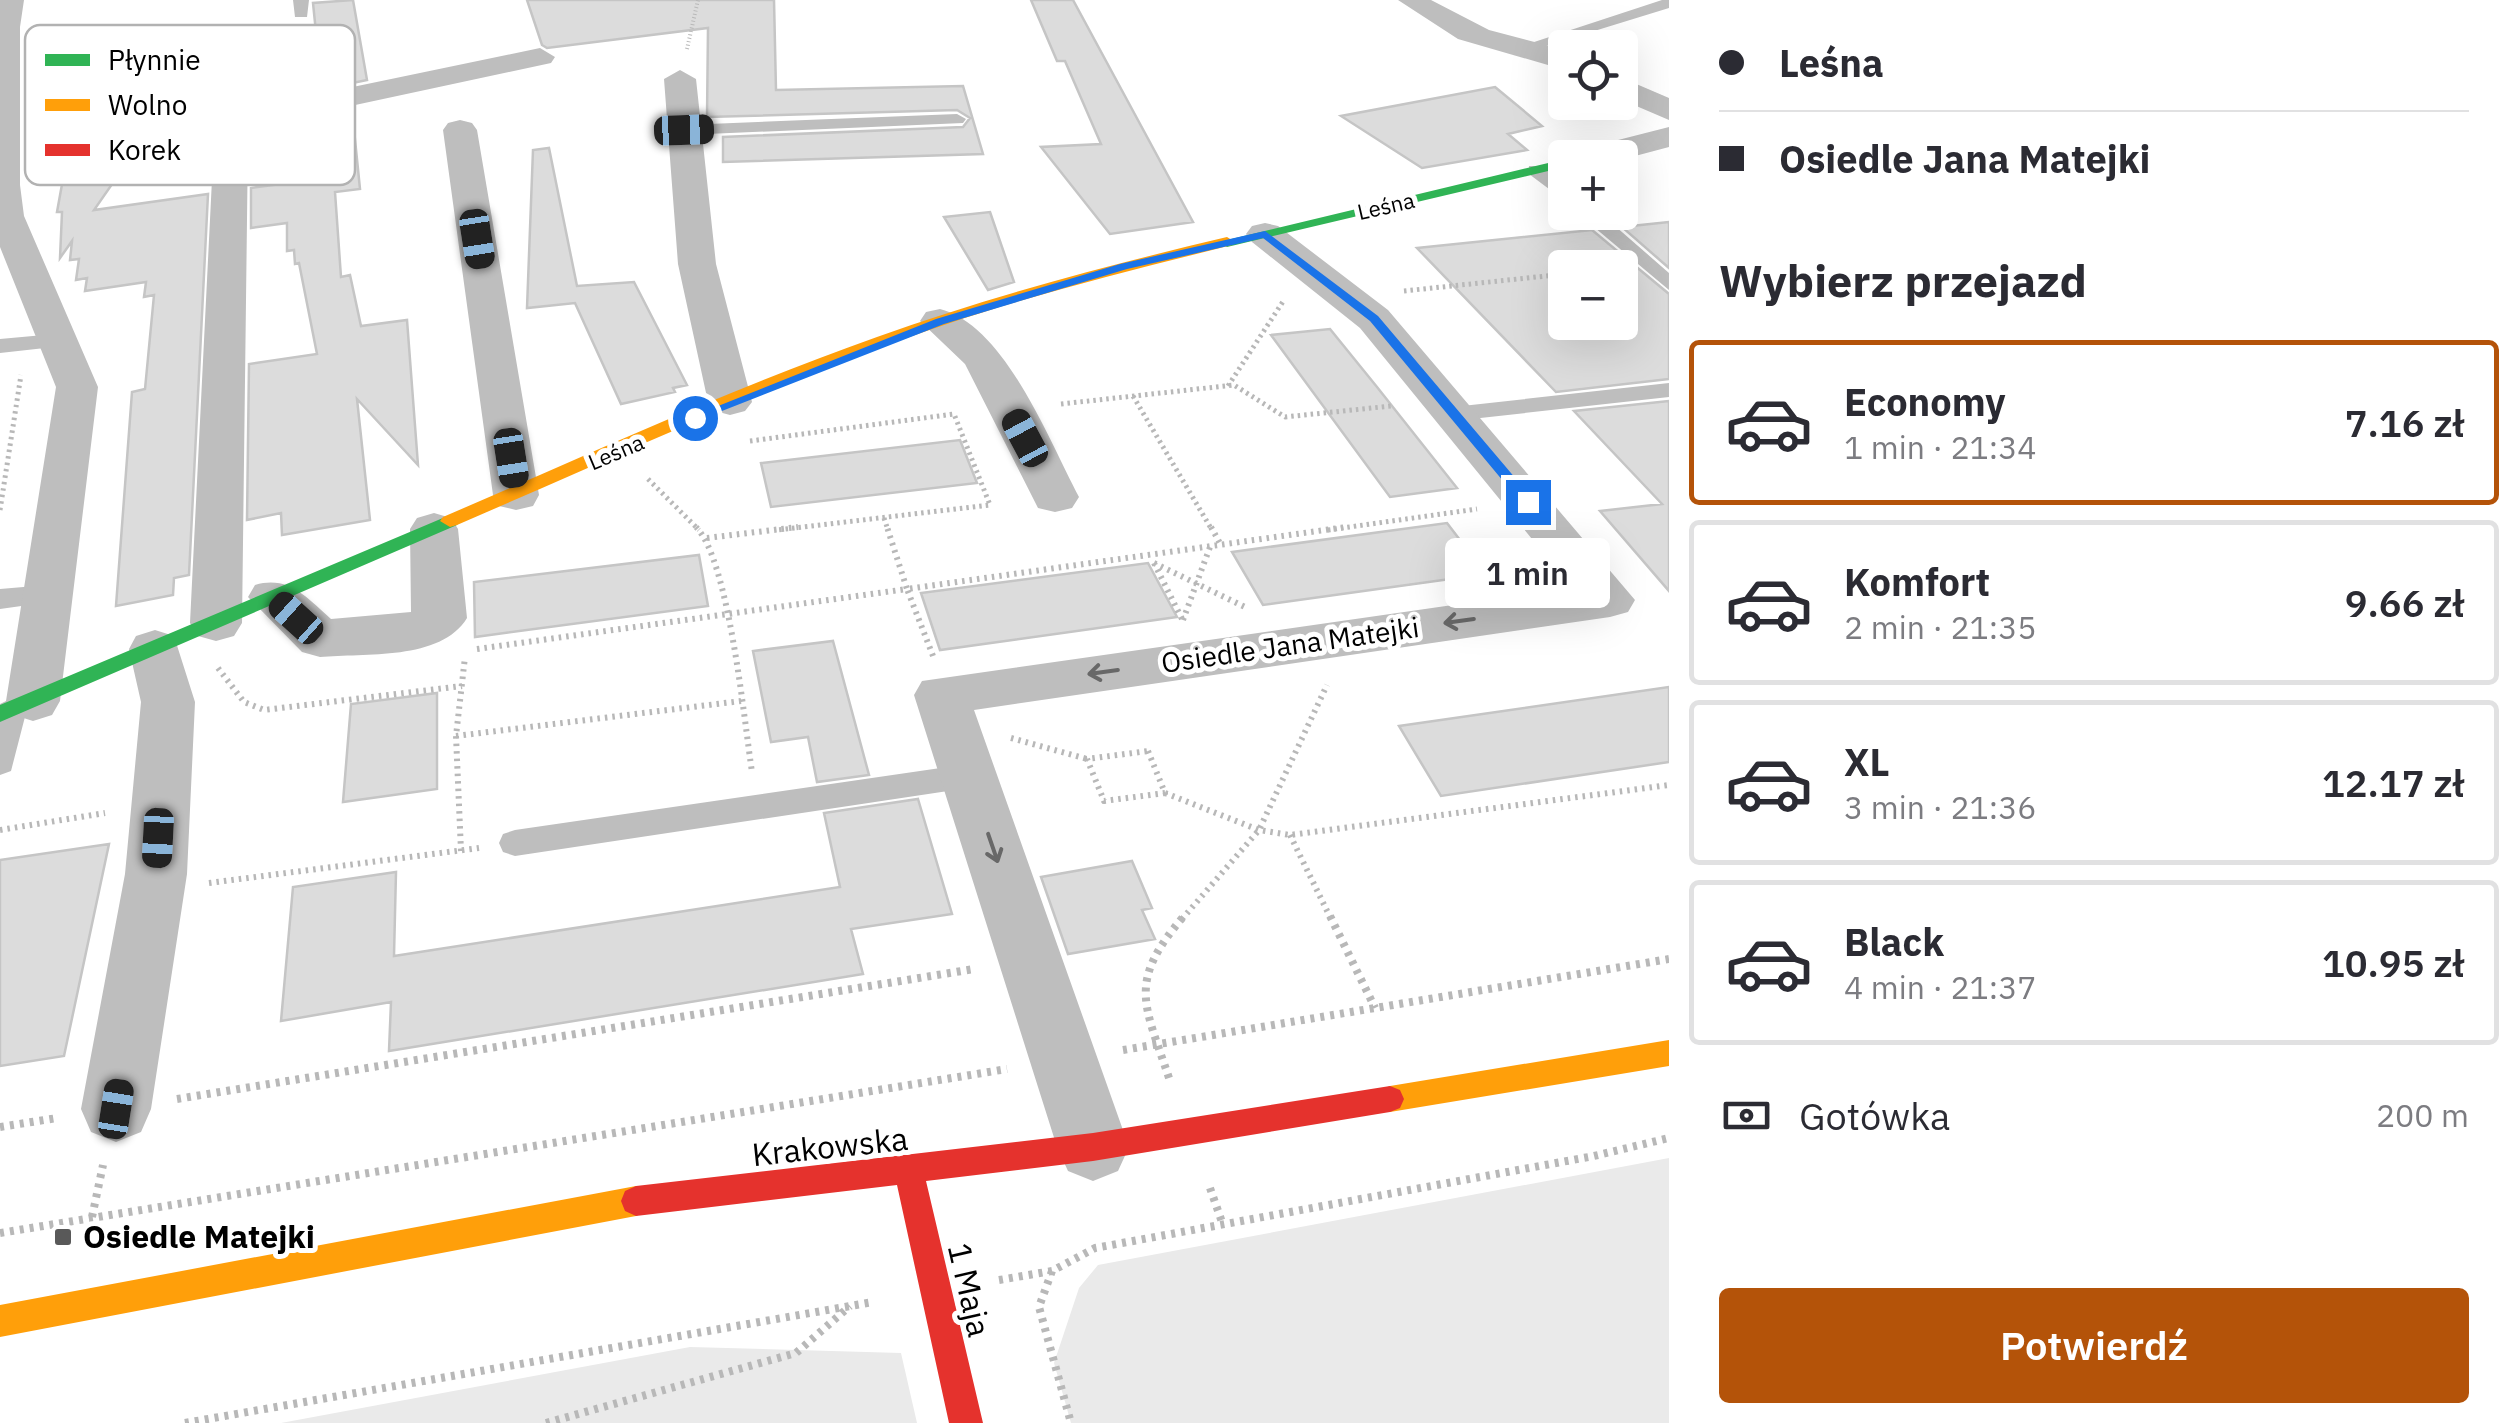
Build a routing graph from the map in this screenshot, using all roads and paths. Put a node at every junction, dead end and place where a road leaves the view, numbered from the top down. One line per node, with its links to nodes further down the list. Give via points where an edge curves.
1 (10, 0): 7 (street)
2 (698, 0): 9 (path)
3 (1412, 0): 5 (street, via 1463,31)
4 (1669, 3): 5 (lane)
5 (1532, 46): 6 (street)
6 (1548, 53)
7 (3, 54): 28 (street, via 6,216)
8 (540, 58): 11 (street)
9 (680, 79): 15 (street)
10 (1638, 95): 12 (street)
11 (355, 96)
12 (1669, 110)
13 (957, 120): 15 (lane)
14 (460, 130): 38 (street)
15 (684, 130): 33 (street, via 697,264)
16 (1669, 137): 17 (street)
17 (1638, 145)
18 (1548, 167): 19 (street, Leśna)
19 (1536, 170): 20 (lane); 23 (street, Leśna)
20 (1548, 180)
21 (228, 185): 56 (street)
22 (1607, 230): 26 (lane)
23 (1265, 234): 25 (street, Osiedle Jana Matejki); 27 (street, Leśna, via 1124,266)
24 (1548, 274): 25 (path)
25 (1327, 281): 30 (path); 34 (street, Osiedle Jana Matejki, via 1374,319)
26 (1669, 284)
27 (940, 321): 33 (street, Leśna); 35 (street, via 983,358)
28 (55, 340): 29 (lane); 41 (path, via 22,368); 51 (street, via 76,387)
29 (0, 346)
30 (1228, 386): 32 (path); 34 (path, via 1240,386 1285,417)
31 (1669, 390): 34 (lane)
32 (1133, 396): 35 (path); 45 (path)
33 (730, 402): 38 (street, Leśna)
34 (1448, 407): 40 (street, Osiedle Jana Matejki)
35 (1010, 410): 39 (street)
36 (742, 442): 42 (path, via 954,414 990,505)
37 (638, 470): 44 (path)
38 (516, 494): 43 (street, Leśna)
39 (1056, 497)
40 (1528, 502): 45 (path); 57 (street, Osiedle Jana Matejki, one-way to 57, via 1610,600)
41 (0, 505)
42 (884, 518): 44 (path); 50 (path)
43 (434, 529): 52 (street, Leśna); 52 (street, via 441,618 422,629 320,640)
44 (707, 538): 55 (path)
45 (1221, 545): 46 (path)
46 (1210, 546): 47 (path); 49 (path)
47 (1149, 555): 48 (path); 50 (path)
48 (1154, 564): 49 (path); 49 (path, via 1183,620)
49 (1195, 583): 54 (path)
50 (907, 589): 55 (path); 58 (path)
51 (47, 594): 53 (lane); 61 (street)
52 (273, 598): 56 (street, Leśna)
53 (0, 599)
54 (1252, 610)
55 (727, 615): 59 (path, via 466,650); 60 (path)
56 (188, 634): 59 (path, via 244,702 264,710); 61 (street, Leśna); 70 (street, via 168,702)
57 (1350, 636): 62 (street, Osiedle Jana Matejki, one-way to 62, via 941,695); 72 (path)
58 (935, 660)
59 (462, 686): 63 (path)
60 (741, 701): 63 (path); 64 (path)
61 (15, 708): 66 (lane)
62 (949, 718): 65 (path); 67 (street)
63 (456, 736): 75 (path)
64 (750, 758)
65 (1087, 759): 69 (path, via 1148,750); 69 (path, via 1104,802)
66 (0, 763)
67 (968, 776): 74 (lane); 78 (street, one-way to 78)
68 (1669, 785): 73 (path)
69 (1166, 793): 72 (path)
70 (160, 804): 71 (path); 76 (street)
71 (0, 830)
72 (1259, 830): 73 (path); 80 (path, via 1162,942 1148,971 1143,999)
73 (1290, 835): 79 (path)
74 (515, 843): 75 (path)
75 (461, 850): 76 (path)
76 (154, 890): 83 (street)
77 (1669, 959): 79 (path)
78 (1030, 960): 82 (street); 83 (path)
79 (1375, 1008): 80 (path)
80 (1156, 1044): 82 (path)
81 (1669, 1053): 85 (street, Krakowska)
82 (1064, 1060): 85 (street); 88 (path)
83 (116, 1109)
84 (1669, 1138): 90 (path, via 1095,1248)
85 (1093, 1146): 86 (street, Krakowska)
86 (909, 1172): 91 (street, 1 Maja); 93 (street, Krakowska, via 637,1201)
87 (95, 1201): 88 (path)
88 (92, 1217): 89 (path)
89 (0, 1233)
90 (1052, 1270): 91 (path); 97 (path, via 1039,1308)
91 (936, 1291): 92 (path); 96 (street, 1 Maja)
92 (851, 1306): 94 (path); 95 (path, via 796,1353)
93 (0, 1320)
94 (185, 1423)
95 (546, 1423)
96 (966, 1423)
97 (1071, 1423)

